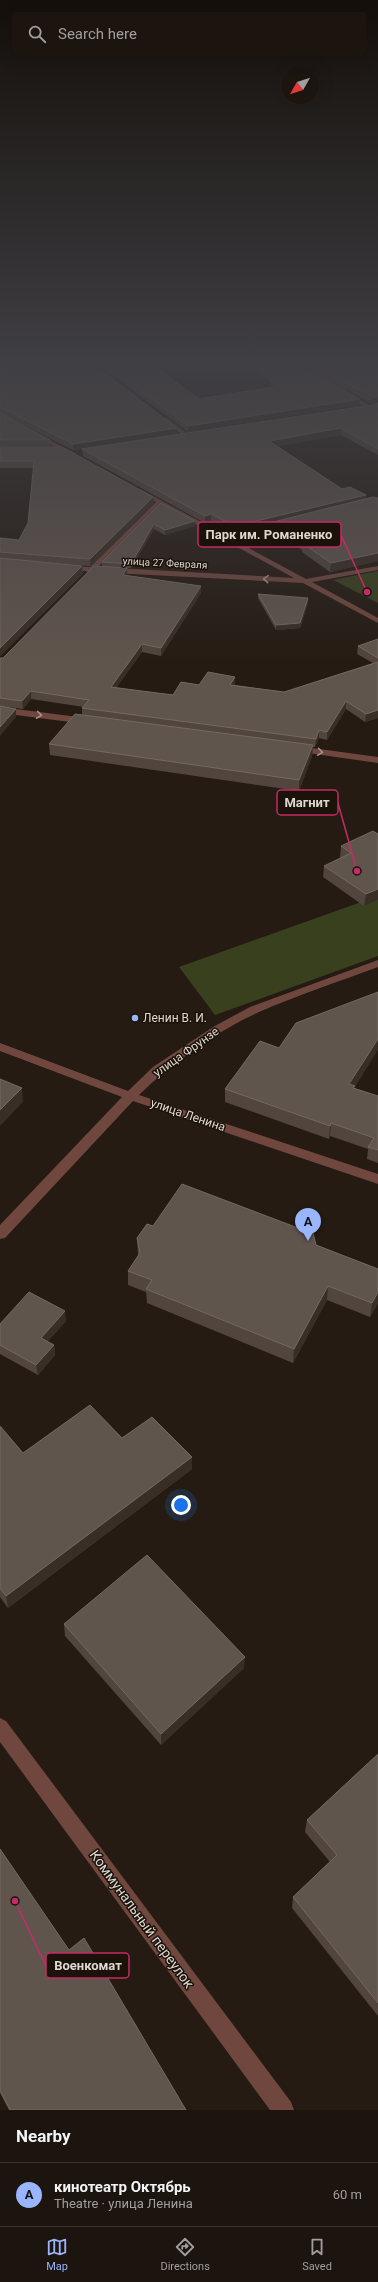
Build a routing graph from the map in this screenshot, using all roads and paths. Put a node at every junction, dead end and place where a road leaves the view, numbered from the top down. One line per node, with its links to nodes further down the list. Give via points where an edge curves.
1 (133, 487): 2 (street)
2 (160, 502): 4 (street); 7 (street)
3 (264, 529): 4 (street)
4 (226, 538): 9 (street)
5 (61, 567): 7 (street, улица 27 Февраля)
6 (378, 568): 9 (street)
7 (92, 570): 8 (street); 9 (street, улица 27 Февраля, one-way to 7)
8 (81, 581)
9 (305, 581): 10 (street)
10 (378, 621)
11 (0, 710): 12 (street, one-way to 12)
12 (94, 722)
13 (284, 747): 14 (street, one-way to 14)
14 (378, 760)
15 (378, 963): 17 (street, улица Фрунзе, via 254,1010 217,1030 157,1070)
16 (0, 1047): 17 (street, улица Ленина)
17 (130, 1096): 18 (street, улица Ленина); 19 (street, улица Фрунзе)
18 (378, 1179)
19 (0, 1234)
20 (0, 1727): 21 (street, Коммунальный переулок)
21 (283, 2110)

